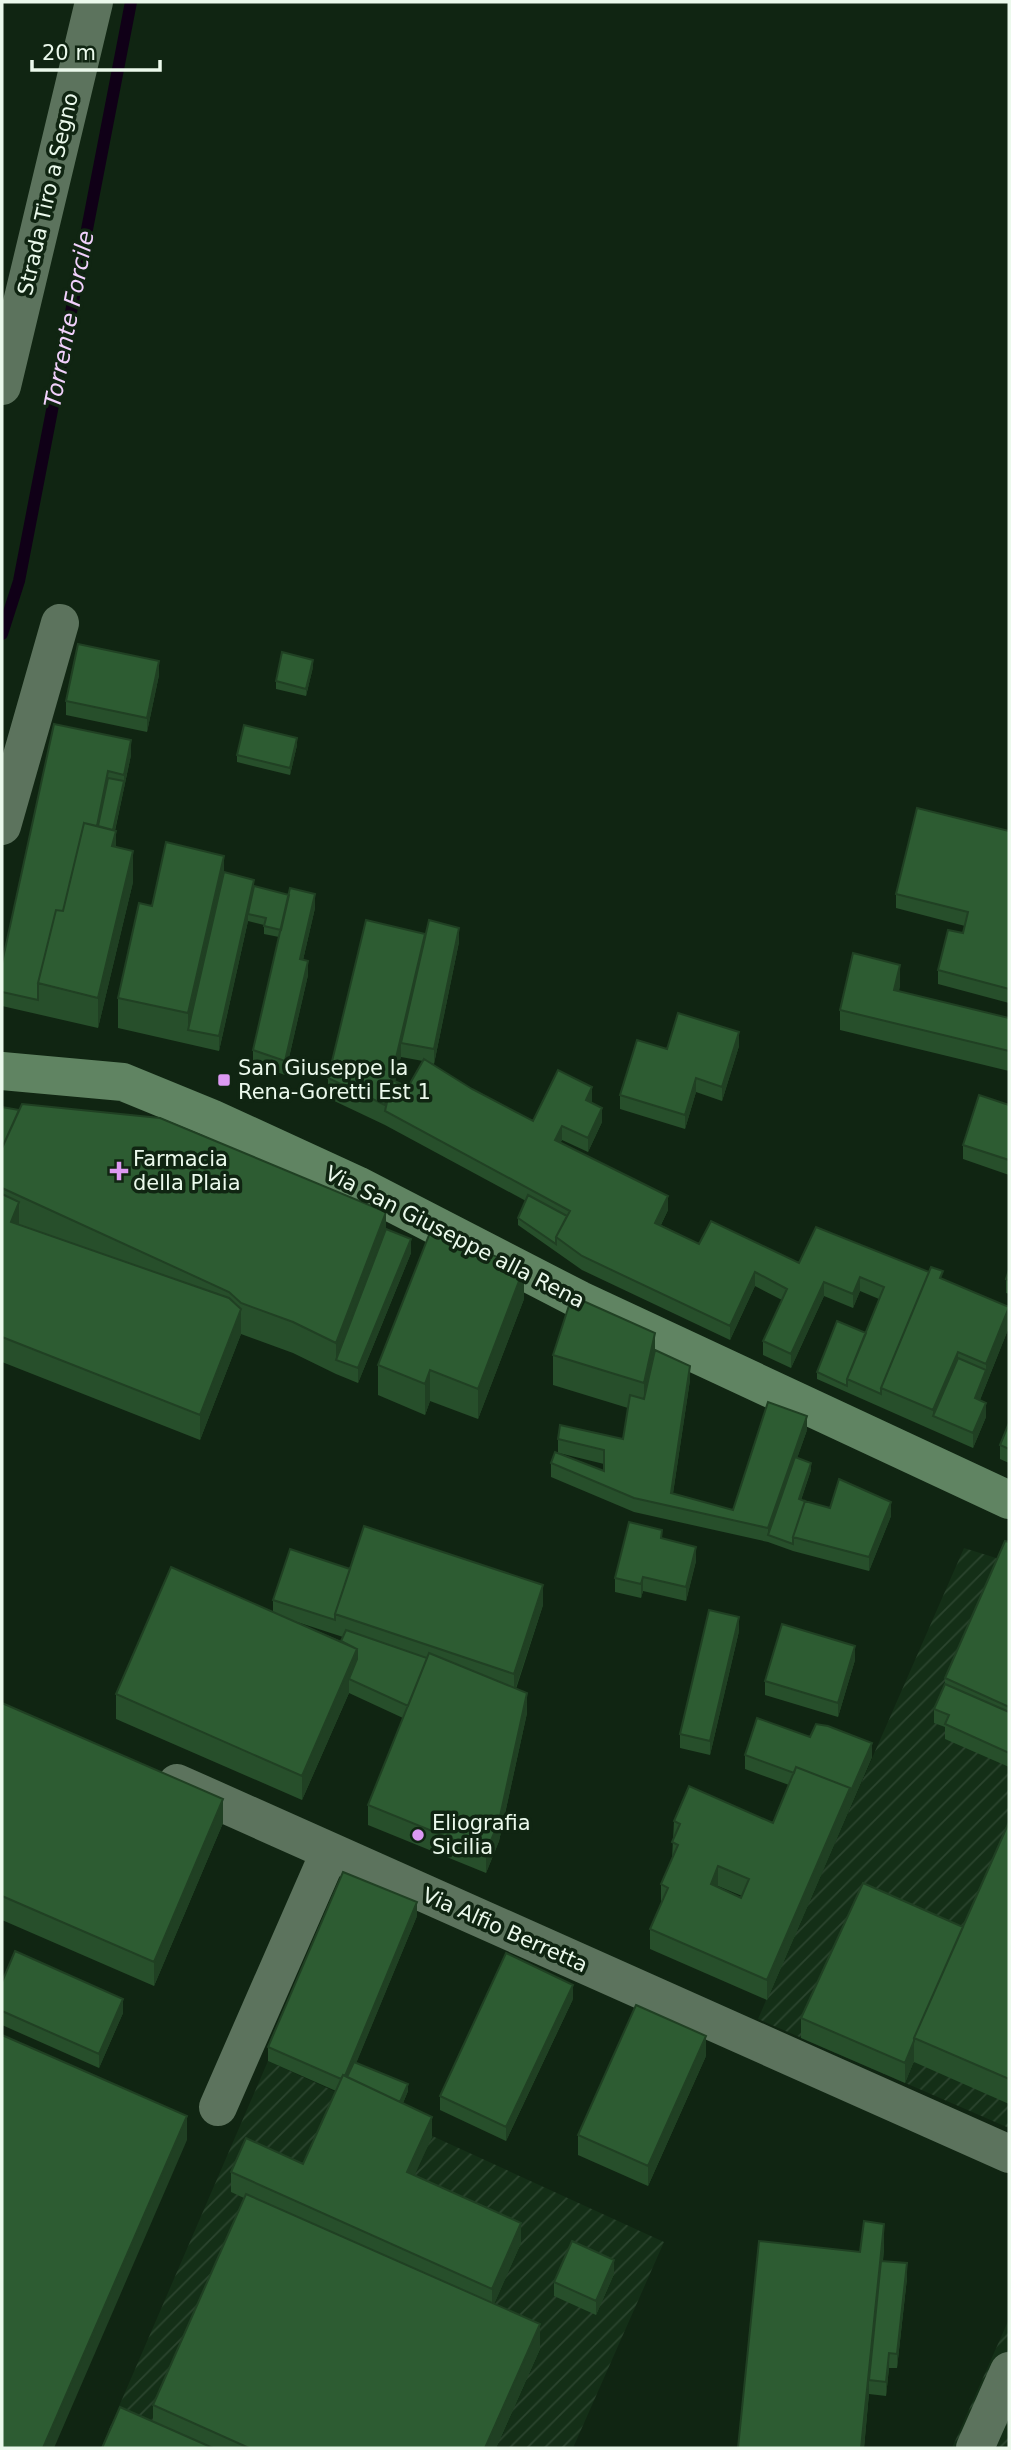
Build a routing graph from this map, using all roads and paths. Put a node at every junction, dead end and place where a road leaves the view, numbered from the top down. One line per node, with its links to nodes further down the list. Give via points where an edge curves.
1 (94, 2): 2 (street, Strada Tiro a Segno)
2 (2, 386)
3 (60, 623): 4 (street)
4 (2, 826)
5 (2, 1071): 6 (main road, Via San Giuseppe alla Rena, via 123,1082 211,1118 357,1185 580,1300)
6 (1009, 1500)
7 (140, 1766): 8 (street, Via Alfio Berretta)
8 (329, 1853): 9 (street); 10 (street, Via Alfio Berretta)
9 (218, 2107)
10 (1009, 2154)
11 (1009, 2371): 12 (street)
12 (975, 2448)

